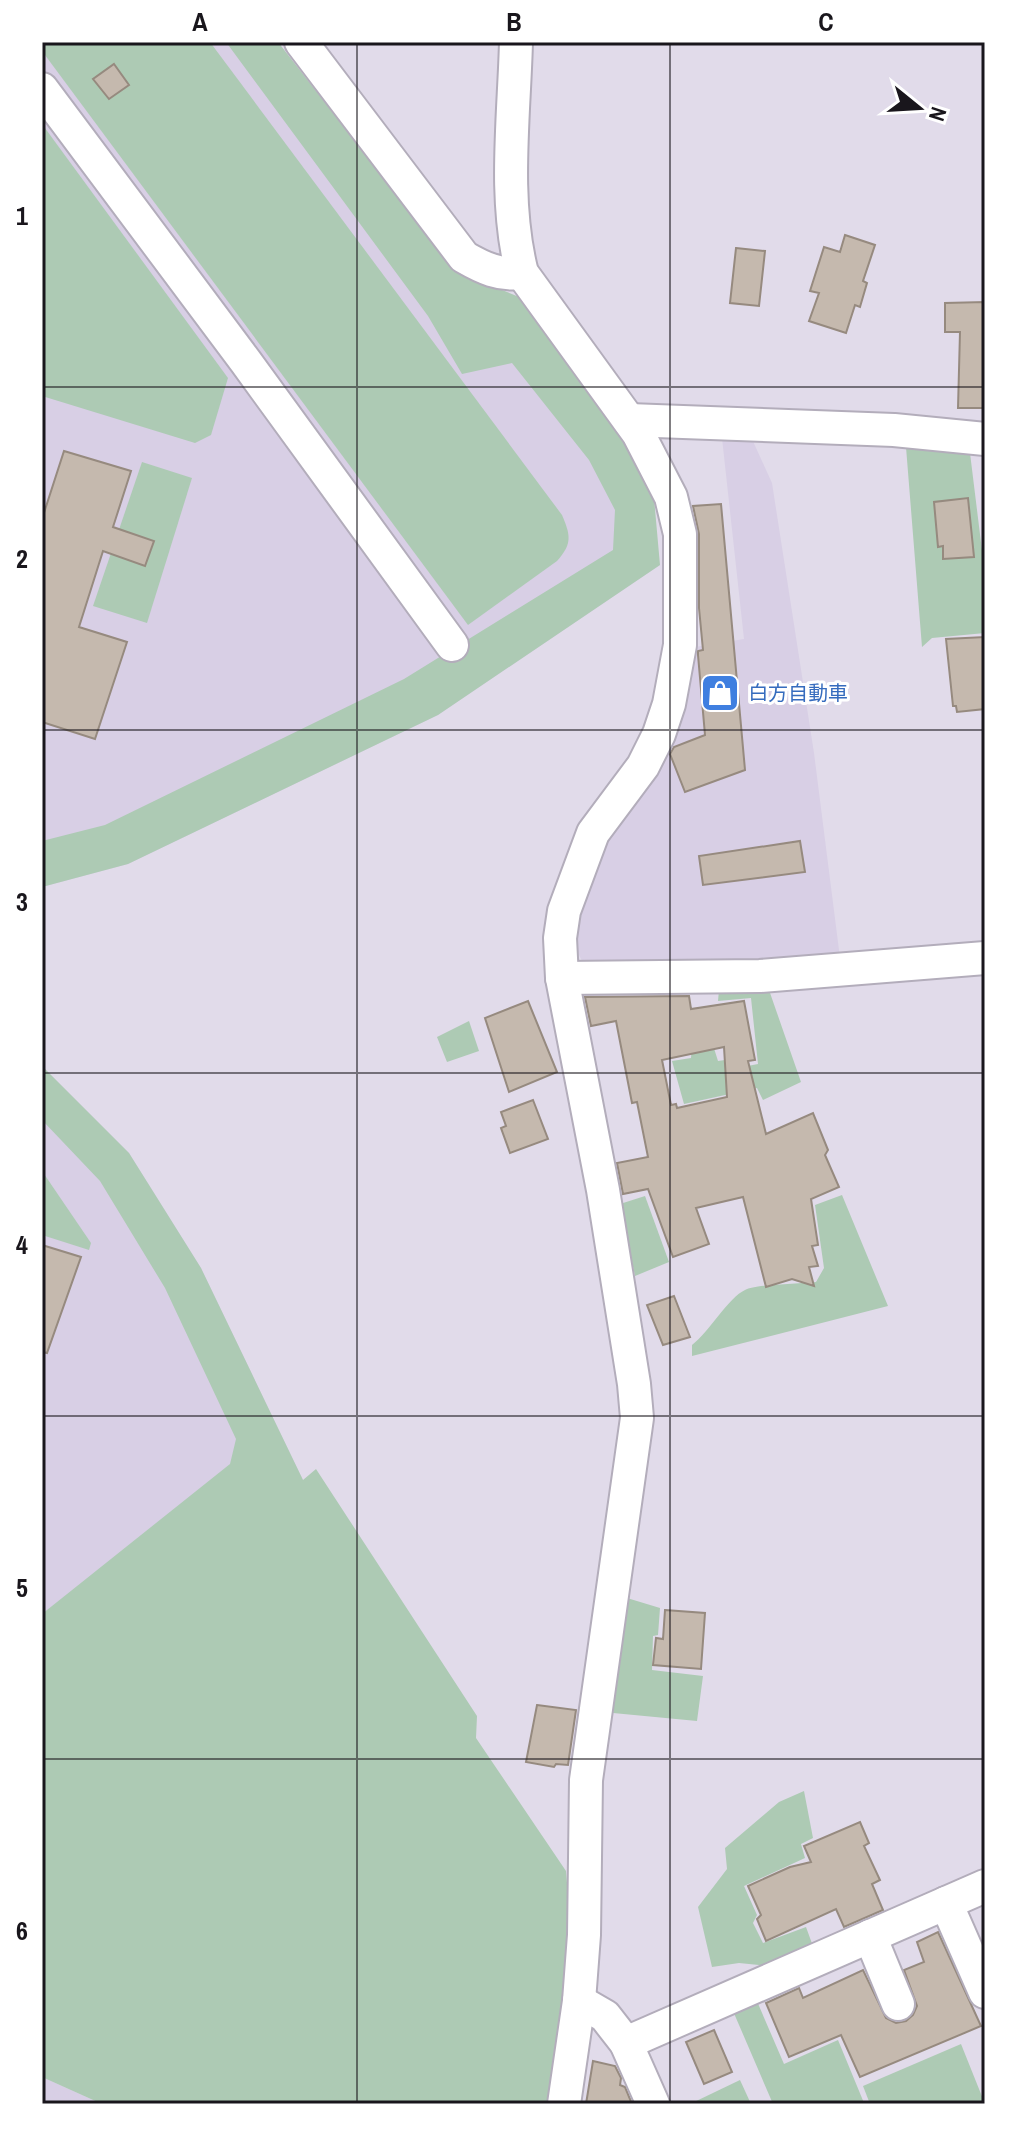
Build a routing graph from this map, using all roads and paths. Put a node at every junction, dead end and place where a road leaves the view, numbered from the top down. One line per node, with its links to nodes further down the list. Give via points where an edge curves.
1 (301, 42): 4 (street, via 464,257 495,272)
2 (516, 42): 4 (street, via 511,209)
3 (42, 89): 7 (street)
4 (522, 273): 5 (street)
5 (629, 420): 6 (street, via 894,430); 9 (street, via 671,497 680,534 680,645 659,734 637,775 593,833 575,876 560,938)
6 (985, 439)
7 (452, 645)
8 (985, 958): 9 (street, via 760,976)
9 (562, 978): 14 (street, via 603,1190 637,1418 586,1780)
10 (985, 1886): 11 (street)
11 (946, 1903): 12 (street); 13 (street)
12 (870, 1936): 15 (street); 16 (street)
13 (985, 1992)
14 (579, 2001): 16 (street, via 605,2016); 17 (street)
15 (898, 2004)
16 (626, 2043): 18 (street)
17 (564, 2104)
18 (653, 2104)

